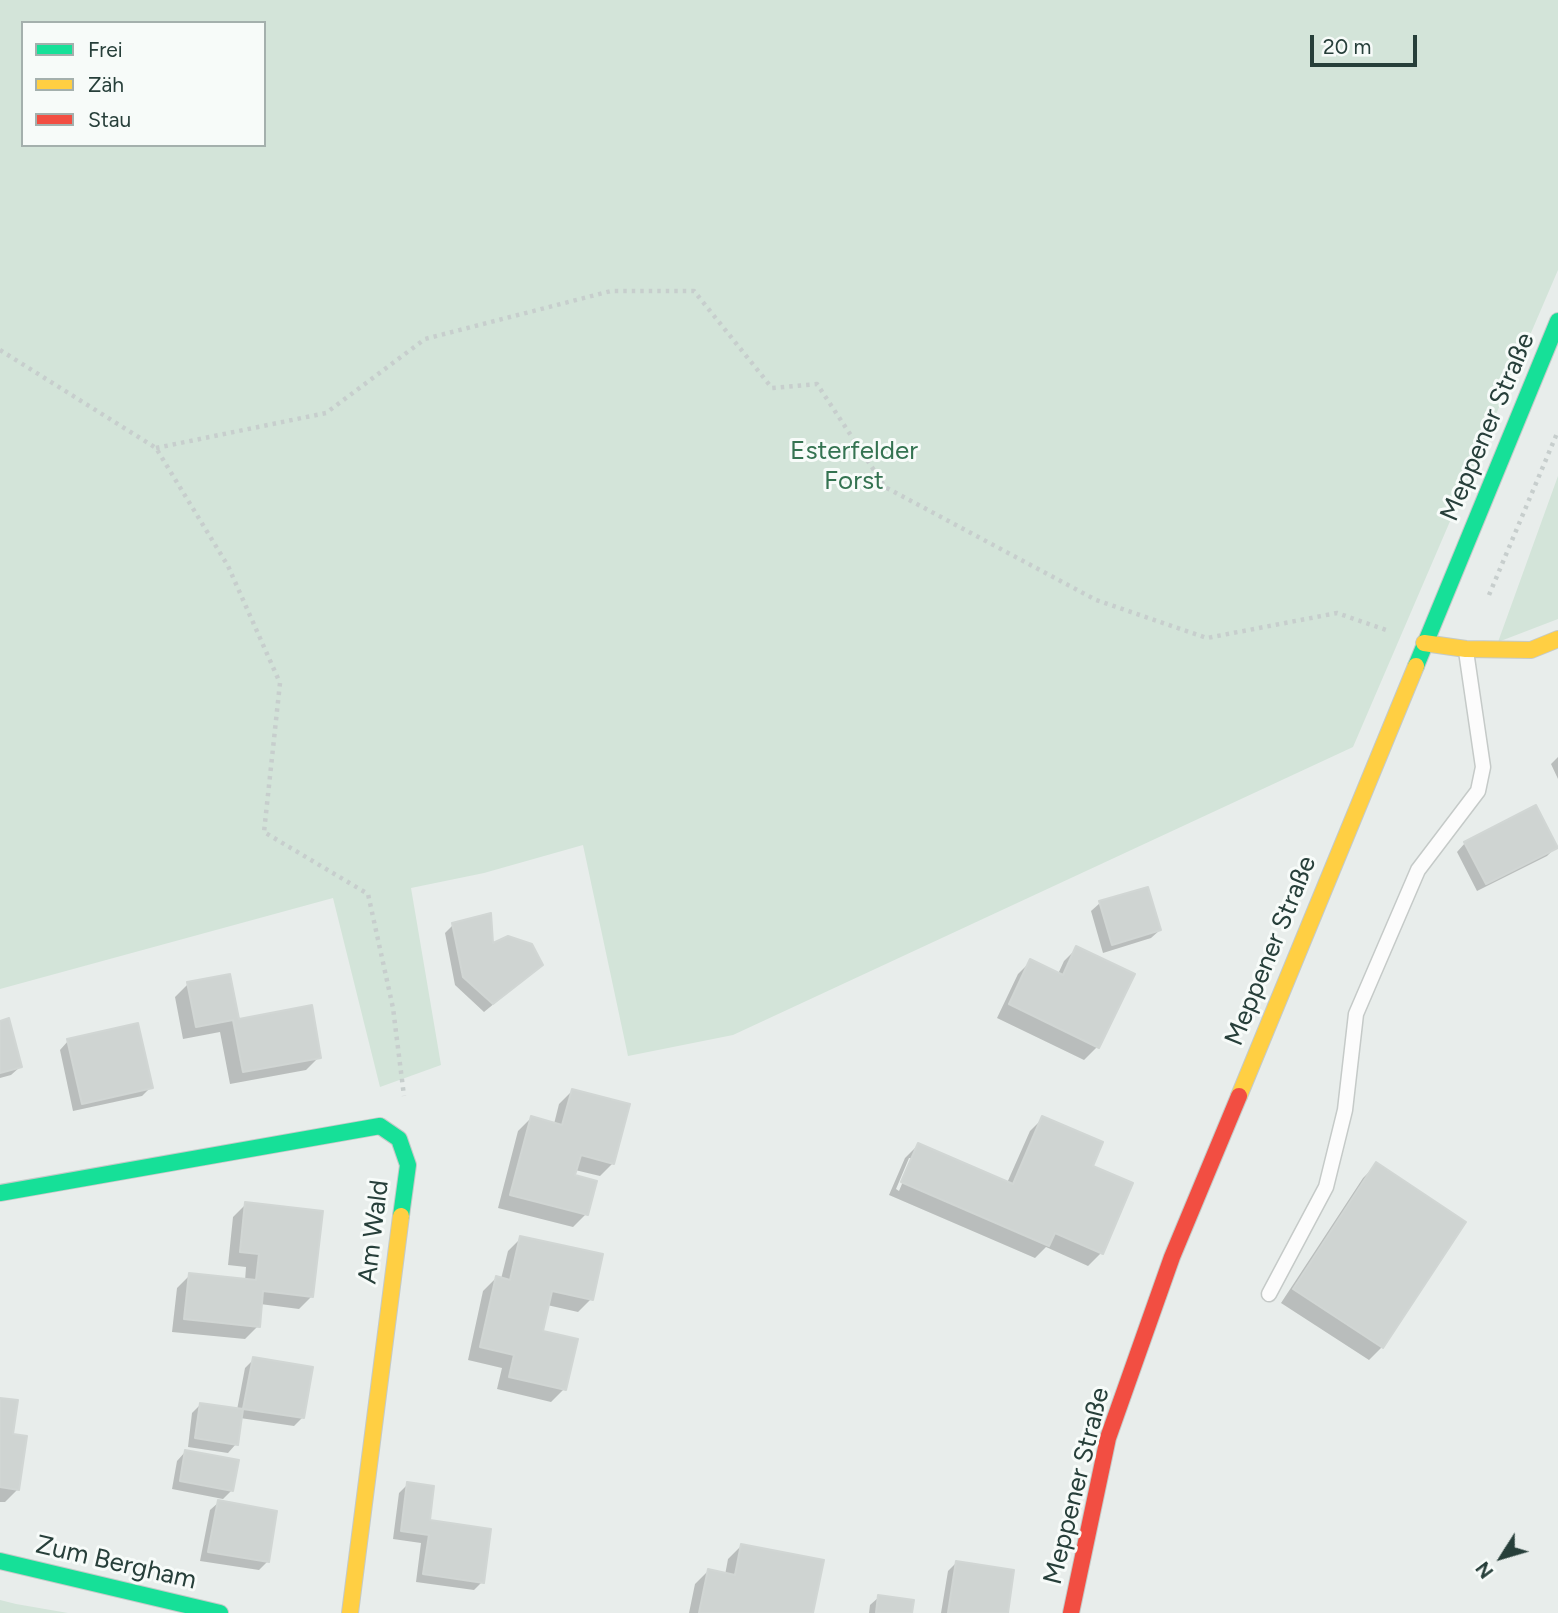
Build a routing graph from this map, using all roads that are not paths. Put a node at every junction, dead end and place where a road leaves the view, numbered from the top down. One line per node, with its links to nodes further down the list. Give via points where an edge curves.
1 (1558, 321): 3 (street, Meppener Straße)
2 (1558, 639): 4 (street, via 1531,650)
3 (1424, 643): 4 (street); 10 (street, Meppener Straße, via 1172,1257 1108,1438)
4 (1466, 649): 6 (lane, via 1483,767 1478,792 1418,870 1356,1014 1345,1110 1326,1186)
5 (0, 1193): 9 (street, Am Wald, via 380,1126 399,1139 408,1165)
6 (1269, 1294)
7 (0, 1561): 8 (street, Zum Bergham)
8 (220, 1613)
9 (350, 1613)
10 (1071, 1613)

